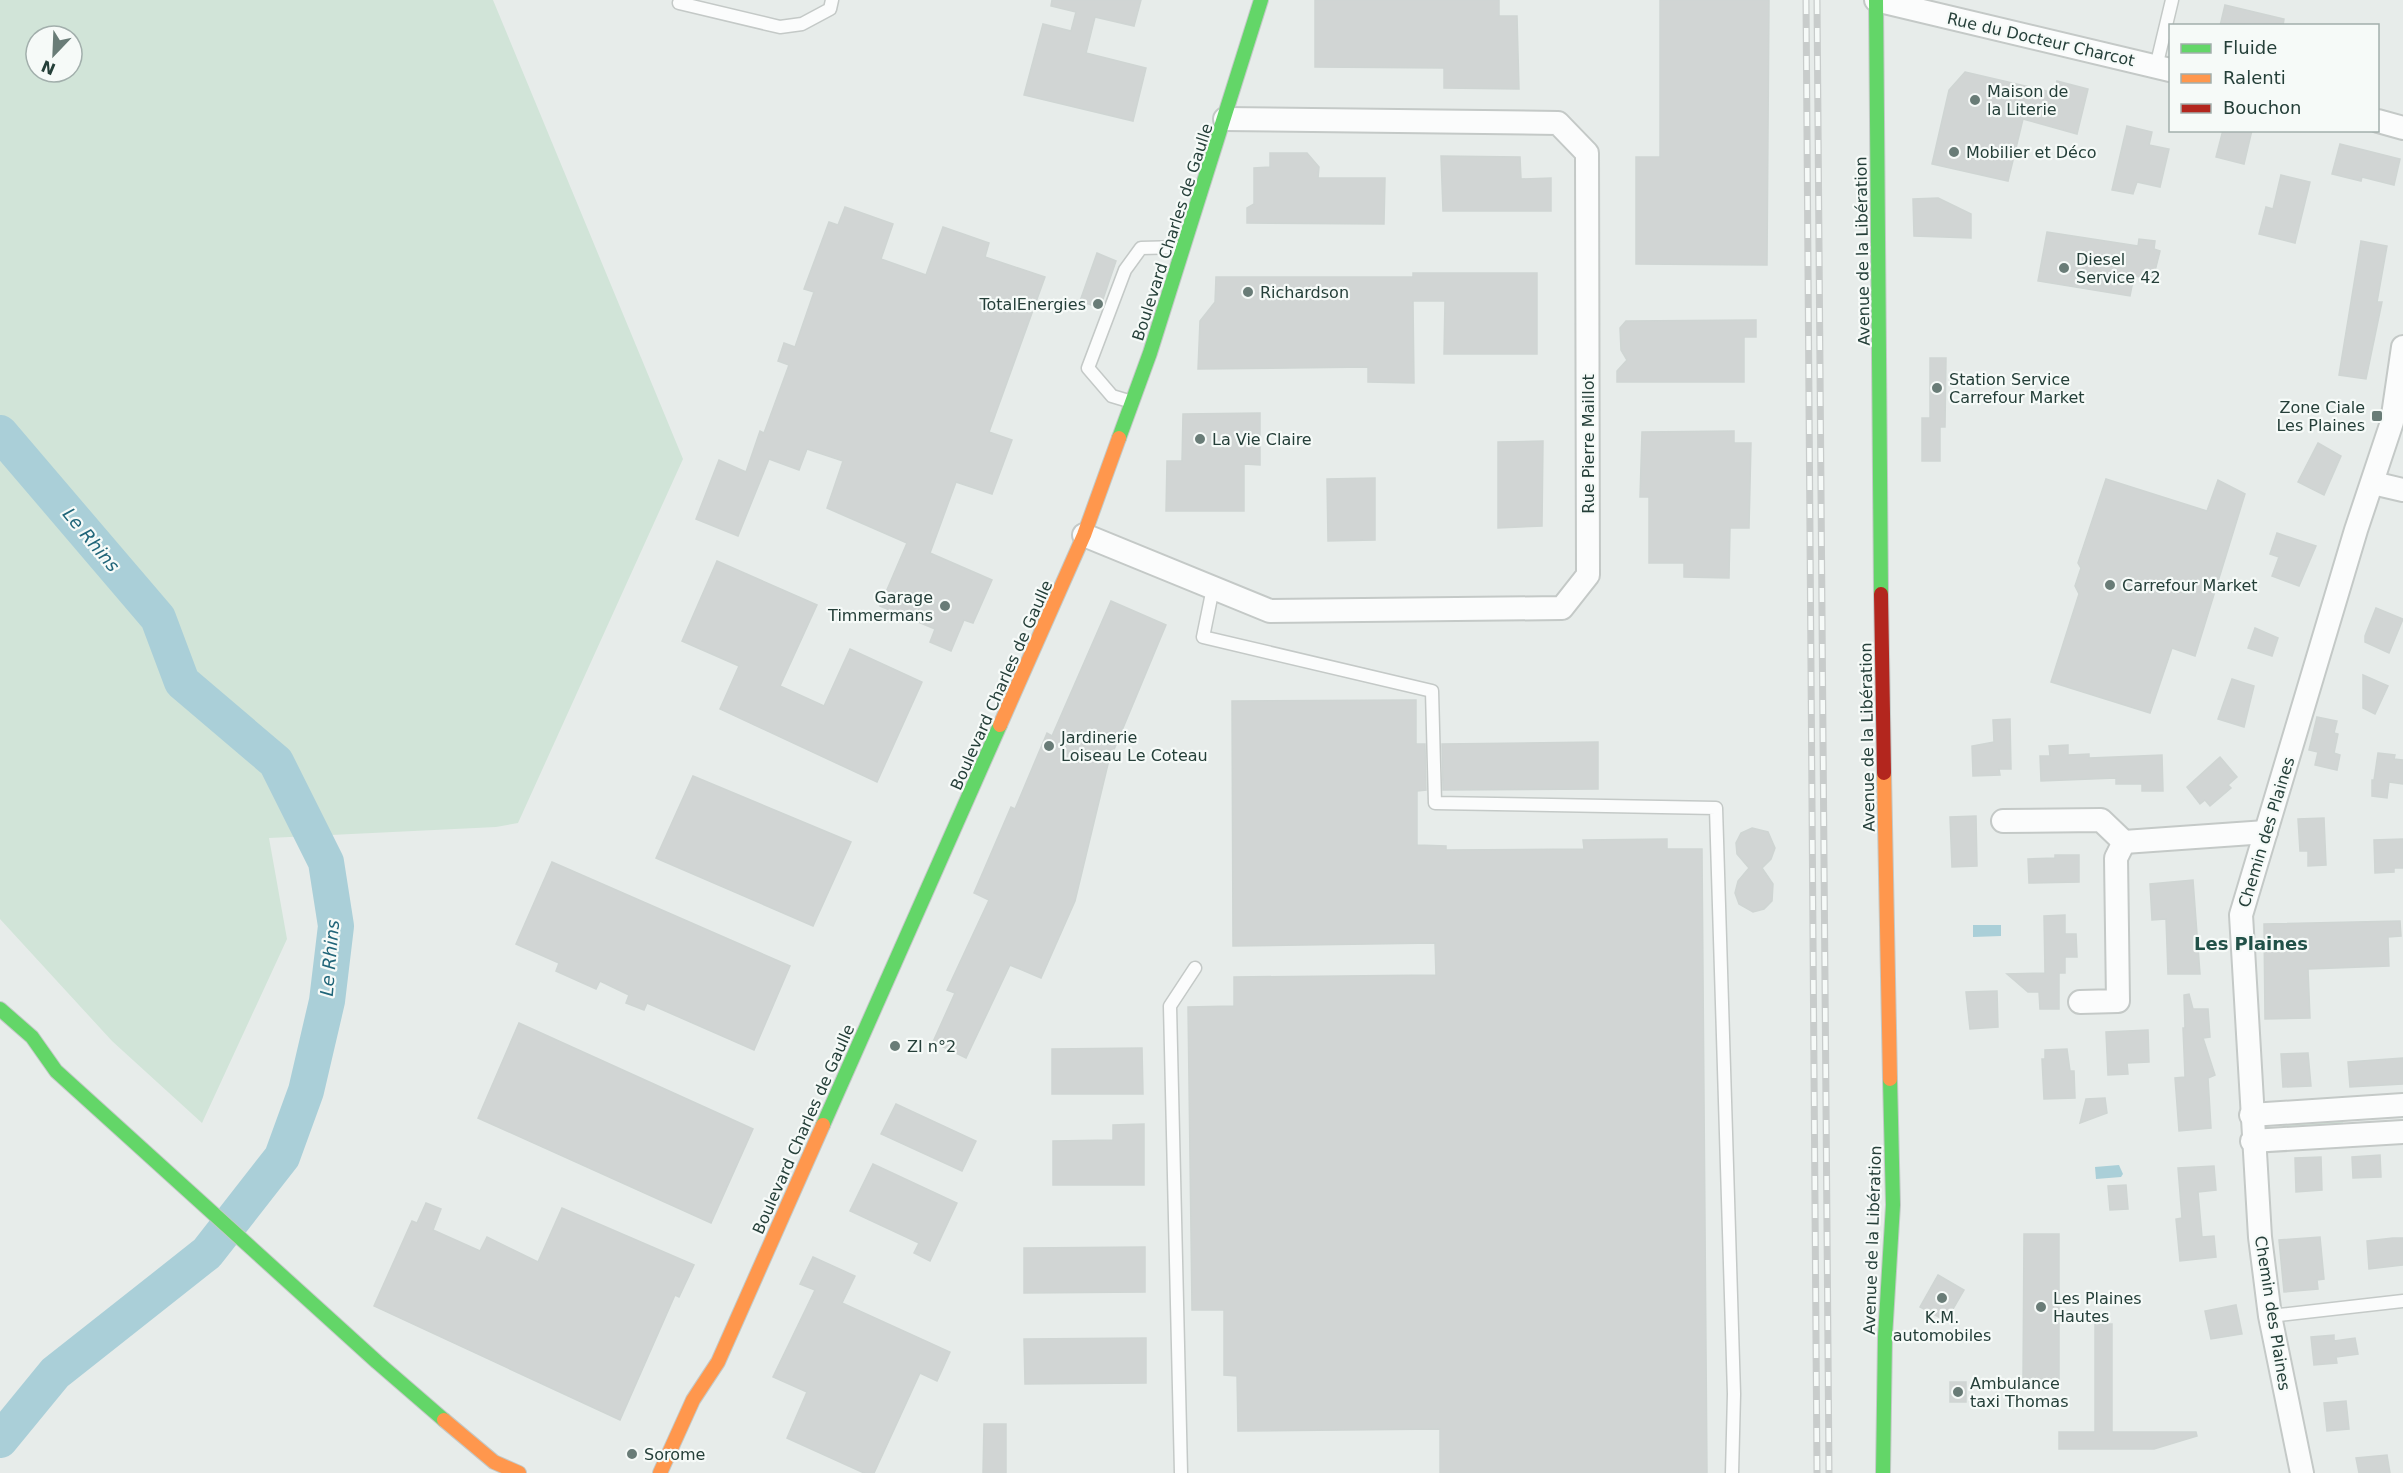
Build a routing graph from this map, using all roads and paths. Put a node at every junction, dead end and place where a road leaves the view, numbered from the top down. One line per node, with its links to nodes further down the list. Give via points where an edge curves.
1 (832, 0): 5 (lane, via 830,9 802,24 780,27)
2 (1261, 0): 7 (street, Boulevard Charles de Gaulle)
3 (1876, 0): 6 (street, Rue du Docteur Charcot); 38 (street, Avenue de la Libération, via 1882,681 1893,1205 1885,1337)
4 (2172, 0): 6 (lane)
5 (679, 3)
6 (2163, 68)
7 (1226, 119): 10 (street, Boulevard Charles de Gaulle); 16 (street, Rue Pierre Maillot, via 1558,123 1587,153 1588,575 1562,608 1270,611)
8 (2379, 121): 9 (street)
9 (2403, 129)
10 (1185, 247): 12 (street, Boulevard Charles de Gaulle); 12 (lane, via 1142,248 1125,270 1088,368 1112,396)
11 (2403, 347): 13 (street, Chemin des Plaines, via 2392,422)
12 (1132, 402): 15 (street, Boulevard Charles de Gaulle)
13 (2373, 483): 14 (street); 18 (street, Chemin des Plaines)
14 (2403, 490)
15 (1084, 535): 16 (street, Rue Pierre Maillot); 31 (street, Boulevard Charles de Gaulle)
16 (1213, 588): 37 (lane, via 1203,637 1432,691 1435,803 1716,808 1734,1394)
17 (2003, 821): 19 (street, via 2101,820)
18 (2266, 832): 19 (street); 26 (street, Chemin des Plaines, via 2241,915)
19 (2124, 842): 21 (street, via 2116,858 2118,1001)
20 (1195, 968): 36 (lane, via 1170,1006)
21 (2080, 1002)
22 (0, 1009): 24 (street, via 32,1037)
23 (28, 1058): 24 (street)
24 (56, 1071): 33 (street)
25 (2403, 1105): 26 (street)
26 (2251, 1115): 28 (street, Chemin des Plaines)
27 (2403, 1132): 28 (street)
28 (2253, 1141): 30 (street, Chemin des Plaines)
29 (2403, 1301): 30 (lane)
30 (2270, 1316): 39 (street, Chemin des Plaines)
31 (718, 1362): 32 (street, Boulevard Charles de Gaulle); 35 (street, Boulevard Charles de Gaulle, via 693,1400)
32 (713, 1396)
33 (496, 1468): 34 (street)
34 (519, 1473)
35 (660, 1473)
36 (1181, 1473)
37 (1732, 1473)
38 (1883, 1473)
39 (2302, 1473)

